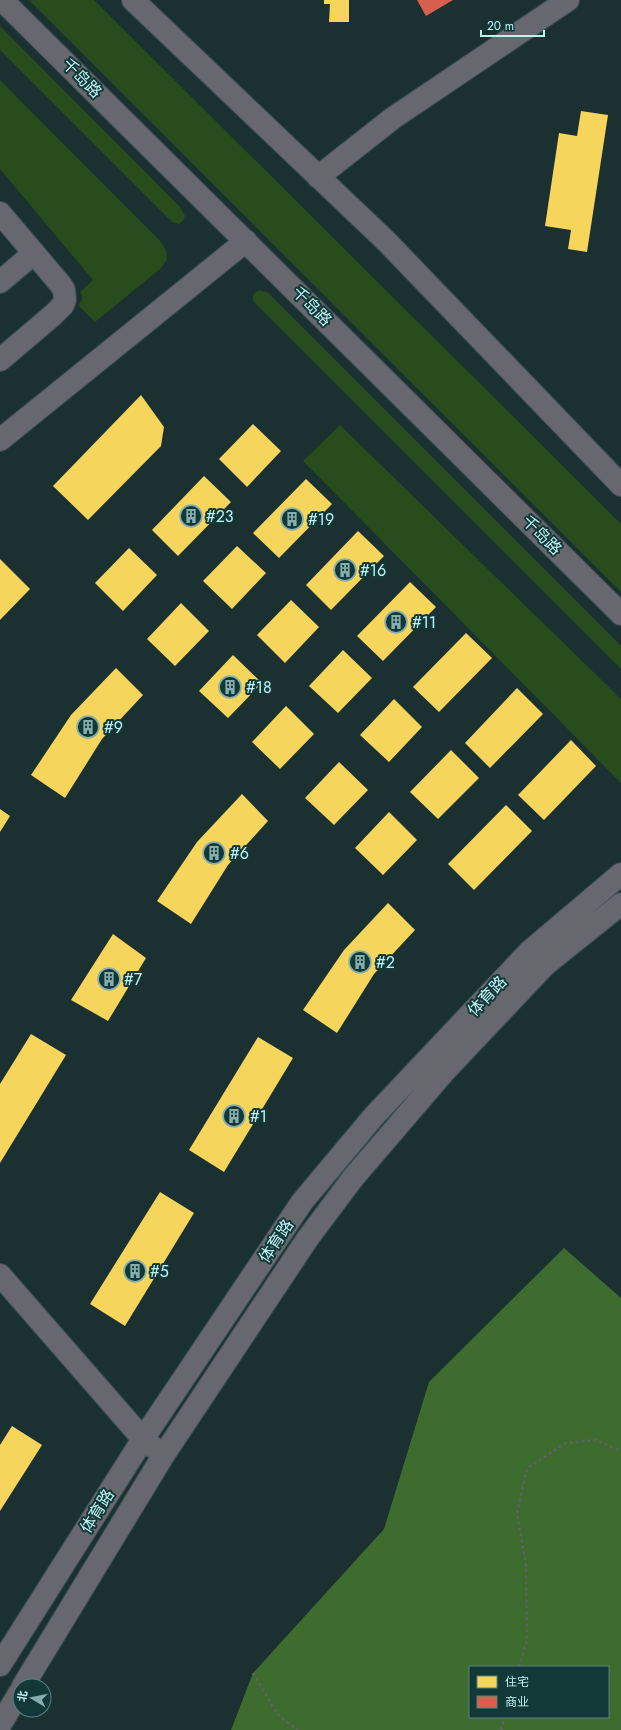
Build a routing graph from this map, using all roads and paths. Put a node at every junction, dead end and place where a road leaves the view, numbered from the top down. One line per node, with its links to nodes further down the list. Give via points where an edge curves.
1 (2, 0): 6 (street, 千岛路)
2 (133, 0): 4 (street)
3 (568, 0): 4 (street, via 393,118)
4 (318, 177): 11 (street, via 386,241)
5 (0, 213): 7 (street)
6 (246, 241): 10 (street); 12 (street, 千岛路)
7 (34, 253): 8 (street); 9 (street, via 64,290 63,304)
8 (0, 282)
9 (0, 360)
10 (0, 440)
11 (621, 485)
12 (621, 614)
13 (621, 874): 16 (street, 体育路, via 529,952 374,1116 302,1202)
14 (621, 904): 18 (street, 体育路, via 545,965 443,1073 353,1178 308,1238)
15 (0, 1275): 16 (street)
16 (143, 1439): 18 (street); 19 (street, 体育路)
17 (621, 1451): 20 (path, via 596,1440 566,1443 527,1468 517,1512 526,1565 527,1640)
18 (163, 1456): 22 (street, 体育路)
19 (0, 1665)
20 (520, 1666)
21 (253, 1673): 26 (path, via 278,1715)
22 (28, 1678)
23 (12, 1705): 25 (street)
24 (505, 1718): 27 (path)
25 (0, 1725)
26 (298, 1730)
27 (501, 1730)

